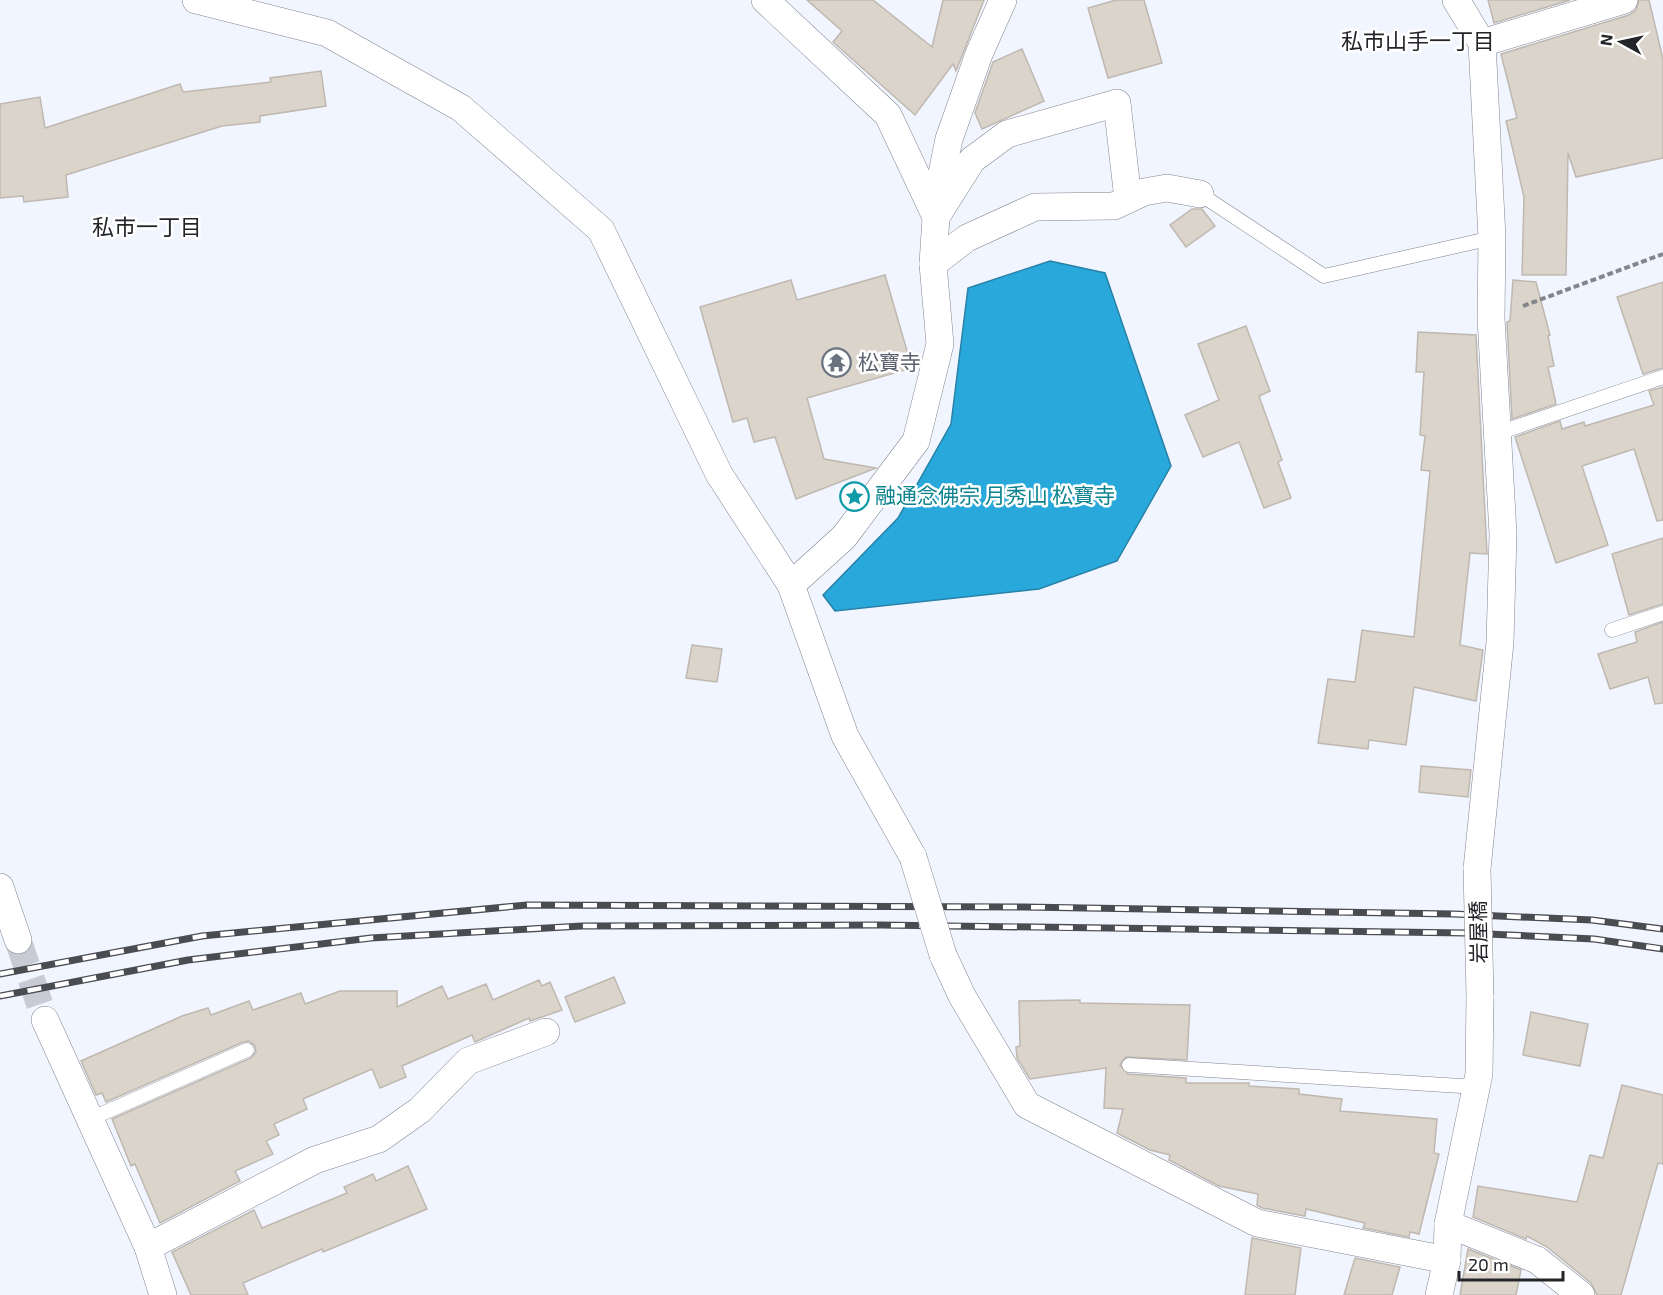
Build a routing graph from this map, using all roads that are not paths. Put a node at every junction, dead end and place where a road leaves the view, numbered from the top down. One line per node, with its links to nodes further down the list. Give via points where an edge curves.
1 (196, 0): 14 (street, via 327,33 461,108 602,230 719,474)
2 (765, 0): 9 (street, via 888,115)
3 (1003, 0): 9 (street, via 949,139)
4 (1456, 0): 6 (street)
5 (1624, 0): 6 (street)
6 (1482, 43): 10 (street, 岩屋橋)
7 (1200, 194): 8 (street, via 1167,188); 10 (lane, via 1324,276)
8 (1128, 199): 9 (street, via 1117,103 1007,134 972,160); 11 (street, via 1114,206 1035,207 966,238)
9 (935, 215): 11 (street)
10 (1492, 238): 13 (street, 岩屋橋, via 1491,318)
11 (933, 264): 14 (street, via 940,344 916,441 844,537)
12 (1663, 377): 13 (lane)
13 (1498, 433): 23 (street, 岩屋橋, bridge, via 1503,534 1500,642 1477,869)
14 (791, 585): 27 (street, bridge, via 846,736 913,857 943,955 962,996 1027,1105 1257,1223)
15 (1663, 613): 16 (lane)
16 (1612, 630)
17 (0, 887): 18 (street)
18 (18, 940)
19 (45, 1020): 24 (street)
20 (546, 1032): 26 (street, via 468,1061 420,1110 379,1139 315,1160)
21 (247, 1050): 24 (lane)
22 (1129, 1065): 23 (lane)
23 (1477, 1087): 25 (street, 岩屋橋)
24 (90, 1119): 26 (street)
25 (1448, 1224): 27 (street, 岩屋橋); 30 (street, via 1537,1260)
26 (147, 1247): 28 (street)
27 (1447, 1260): 29 (street, 岩屋橋)
28 (163, 1295)
29 (1439, 1295)
30 (1581, 1295)

